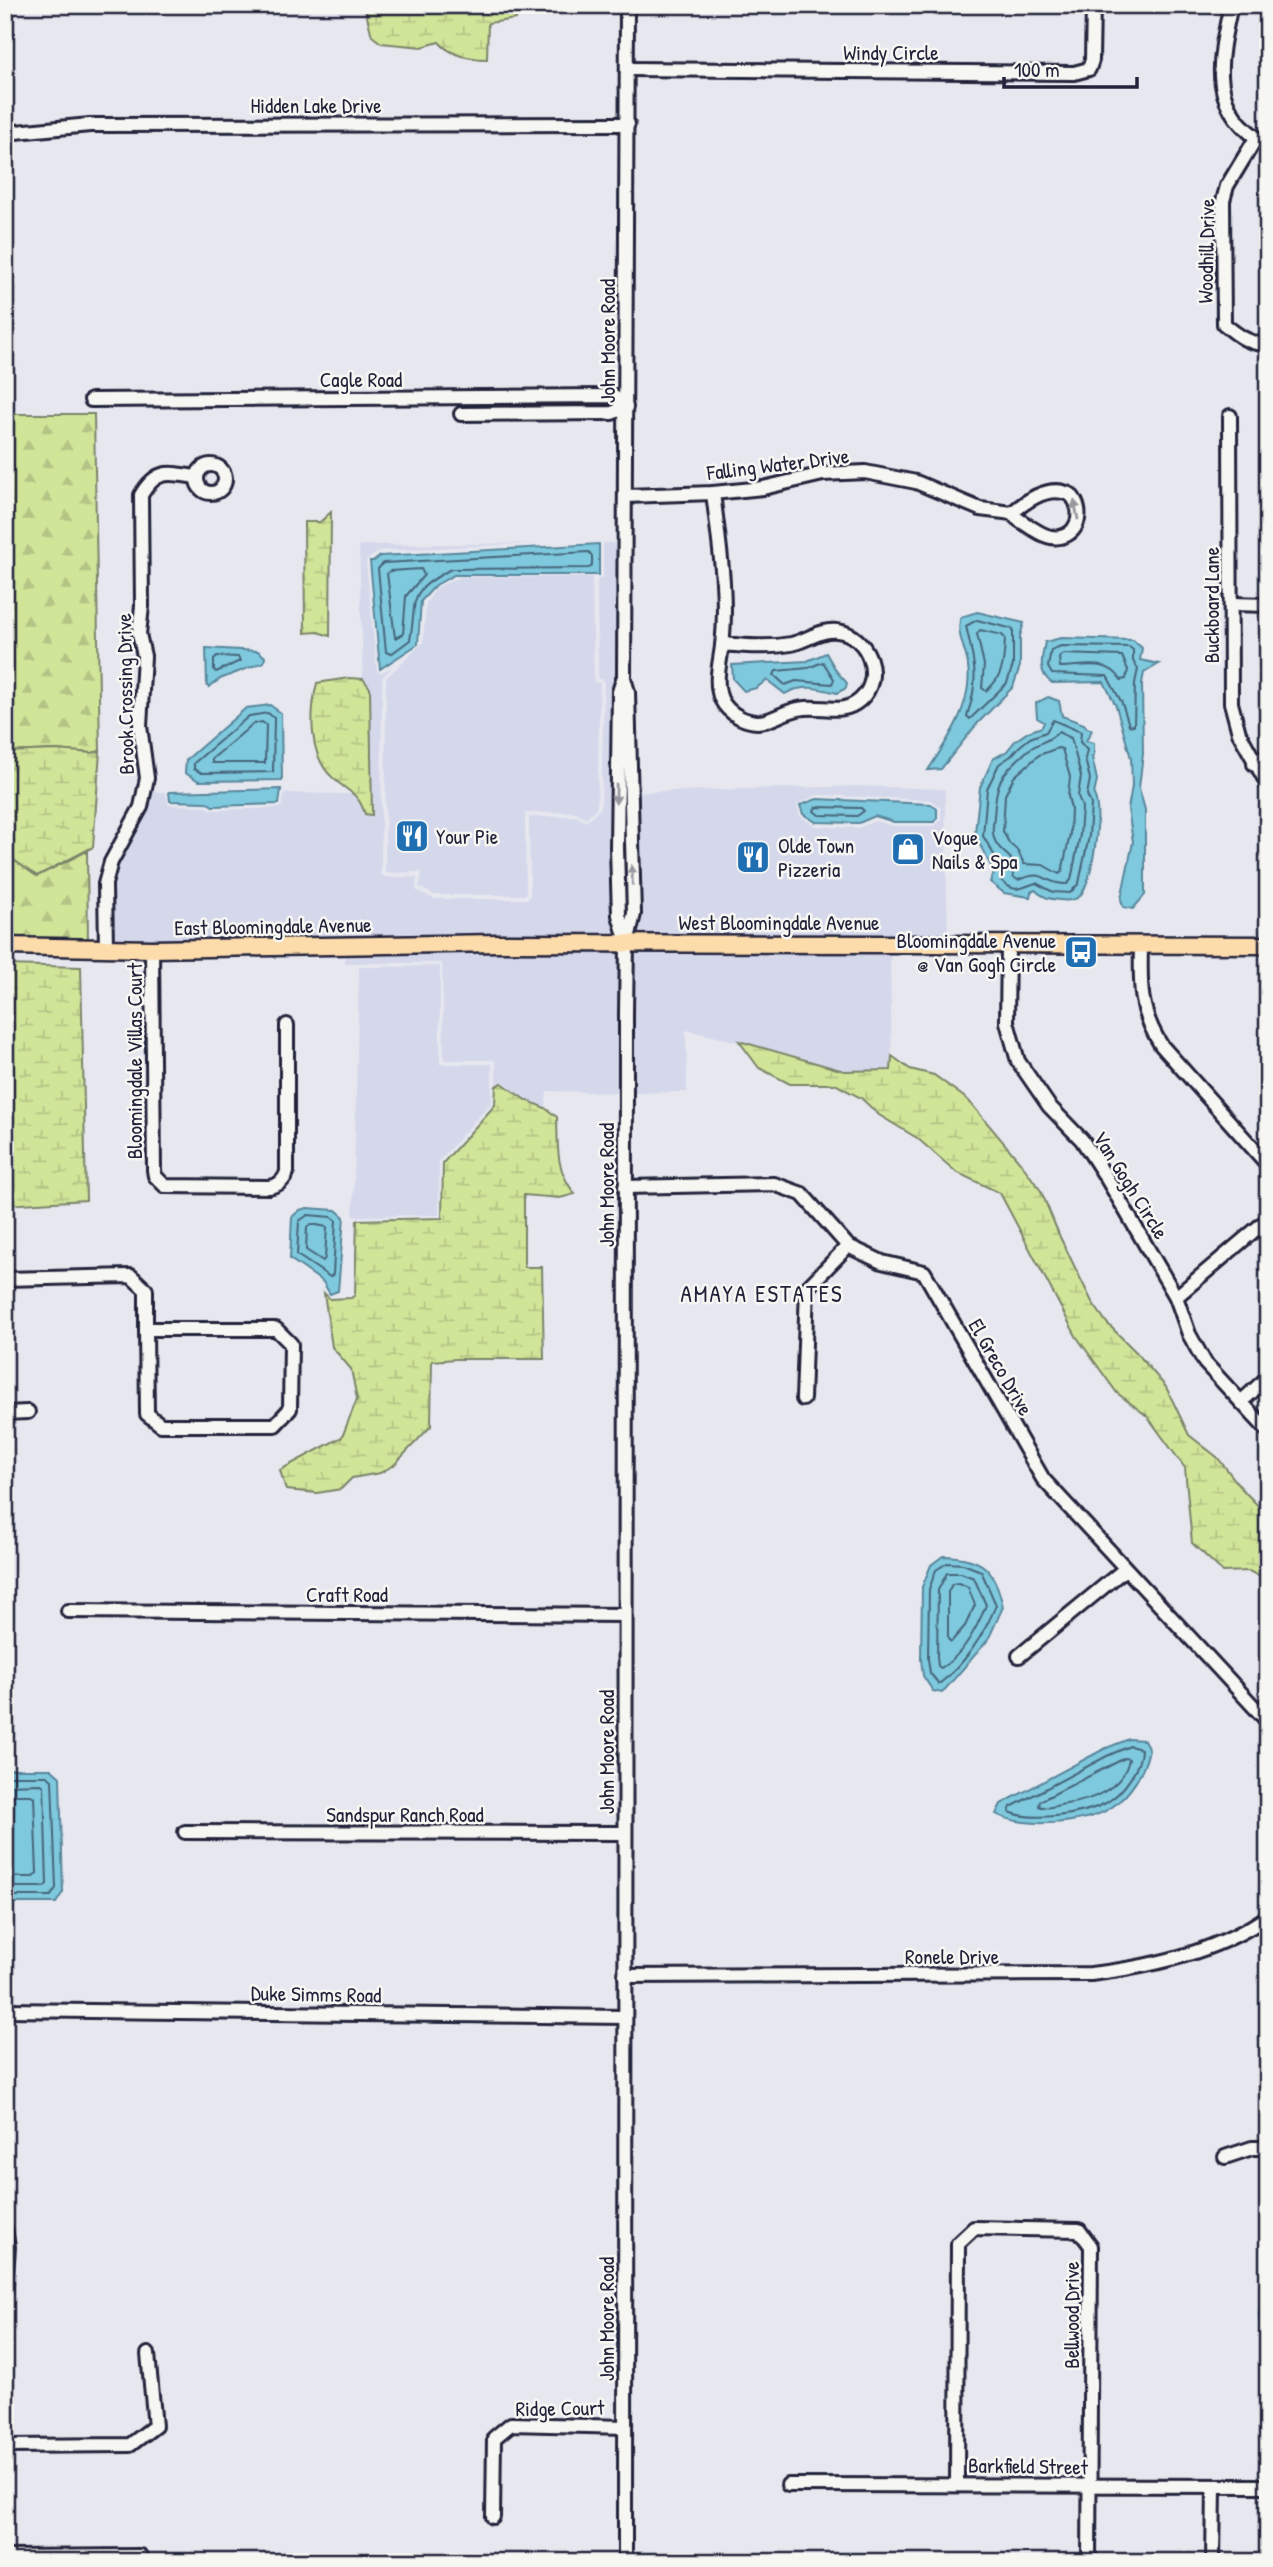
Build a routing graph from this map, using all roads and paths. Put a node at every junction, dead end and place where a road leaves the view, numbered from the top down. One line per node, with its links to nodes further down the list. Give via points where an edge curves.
1 (627, 5): 4 (street, John Moore Road)
2 (1093, 5): 4 (street, Windy Circle, via 1092,60 1089,69 1074,73)
3 (1231, 5): 7 (street, Woodhill Drive, via 1222,48 1222,91 1231,111)
4 (628, 69): 5 (street, John Moore Road)
5 (628, 124): 6 (street, Hidden Lake Drive, via 90,125); 10 (street, John Moore Road)
6 (5, 134)
7 (1262, 141): 8 (street, Woodhill Drive, via 1227,186 1223,201 1224,324 1237,335)
8 (1268, 344)
9 (91, 400): 10 (street, Cagle Road, via 613,396)
10 (626, 407): 11 (street, via 612,413); 15 (street, John Moore Road)
11 (461, 414)
12 (1230, 416): 17 (street, Buckboard Lane)
13 (196, 477): 29 (street, Brook Crossing Drive, via 163,473 149,481 141,495 139,634 144,656 140,726 147,778 141,807 111,862 105,884)
14 (713, 493): 15 (street, Falling Water Drive); 16 (street, Falling Water Drive, via 763,488 823,474 865,472 915,482 980,509); 19 (street, via 723,582)
15 (626, 496): 24 (street, John Moore Road, via 617,837 619,915)
16 (1012, 513): 16 (street, Falling Water Drive, one-way to 16, via 1044,535 1057,538 1079,522 1075,500 1058,490 1045,492)
17 (1231, 604): 18 (street); 21 (street, Buckboard Lane, via 1231,704 1238,733)
18 (1268, 605)
19 (722, 644): 19 (street, via 717,680 721,698 737,717 761,722 787,710 848,708 869,688 870,656 846,633 822,632 763,648)
20 (1268, 754): 21 (street)
21 (1254, 764): 22 (street, Buckboard Lane)
22 (1268, 785)
23 (542, 943): 24 (main road, West Bloomingdale Avenue); 30 (main road, East Bloomingdale Avenue)
24 (626, 943): 25 (main road, West Bloomingdale Avenue); 33 (street, John Moore Road)
25 (1008, 945): 26 (main road, West Bloomingdale Avenue); 37 (street, Van Gogh Circle, via 1007,1022 1018,1061 1049,1106 1082,1140)
26 (1141, 945): 27 (main road, West Bloomingdale Avenue); 32 (street, via 1141,996 1150,1027)
27 (1268, 945)
28 (5, 946): 29 (main road, East Bloomingdale Avenue)
29 (106, 948): 30 (main road, East Bloomingdale Avenue)
30 (152, 949): 31 (street, Bloomingdale Villas Court, via 154,1170 165,1186 270,1187 285,1178)
31 (287, 1025)
32 (1268, 1165)
33 (625, 1187): 35 (street, El Greco Drive, via 774,1184 802,1194); 47 (street, John Moore Road)
34 (1268, 1219): 37 (street)
35 (848, 1246): 40 (street, via 807,1288); 45 (street, El Greco Drive, via 882,1262 924,1272 1043,1479)
36 (5, 1279): 38 (street, via 131,1276 146,1290)
37 (1176, 1297): 41 (street, Van Gogh Circle, via 1205,1363)
38 (146, 1329): 38 (street, via 276,1329 291,1344 289,1409 275,1425 161,1425 146,1414)
39 (1268, 1377): 41 (street)
40 (803, 1399)
41 (1241, 1402): 44 (street, Van Gogh Circle)
42 (28, 1412): 43 (street)
43 (5, 1413)
44 (1268, 1431)
45 (1125, 1569): 48 (street); 49 (street, El Greco Drive)
46 (68, 1611): 47 (street, Craft Road)
47 (625, 1615): 51 (street, John Moore Road)
48 (1019, 1656)
49 (1268, 1722)
50 (185, 1832): 51 (street, Sandspur Ranch Road)
51 (625, 1833): 53 (street, John Moore Road)
52 (1268, 1916): 53 (street, Ronele Drive, via 1181,1956 1091,1974)
53 (625, 1976): 55 (street, John Moore Road)
54 (5, 2010): 55 (street, Duke Simms Road)
55 (625, 2017): 61 (street, John Moore Road)
56 (1268, 2148): 57 (street)
57 (1225, 2157)
58 (5, 2229): 59 (street)
59 (5, 2290)
60 (148, 2354): 62 (street, via 155,2427 130,2445)
61 (625, 2427): 68 (street, Ridge Court, via 511,2424 494,2438); 71 (street, John Moore Road)
62 (5, 2446)
63 (788, 2485): 64 (street, Barkfield Street)
64 (957, 2485): 67 (street, Barkfield Street); 67 (street, Bellwood Drive, via 958,2243 974,2228 1079,2230 1091,2246)
65 (1214, 2486): 66 (street, Barkfield Street); 67 (street, Barkfield Street); 73 (street)
66 (1268, 2486)
67 (1090, 2487): 72 (street, Bellwood Drive)
68 (493, 2517)
69 (5, 2557): 70 (street)
70 (140, 2559)
71 (625, 2562)
72 (1090, 2562)
73 (1213, 2562)

